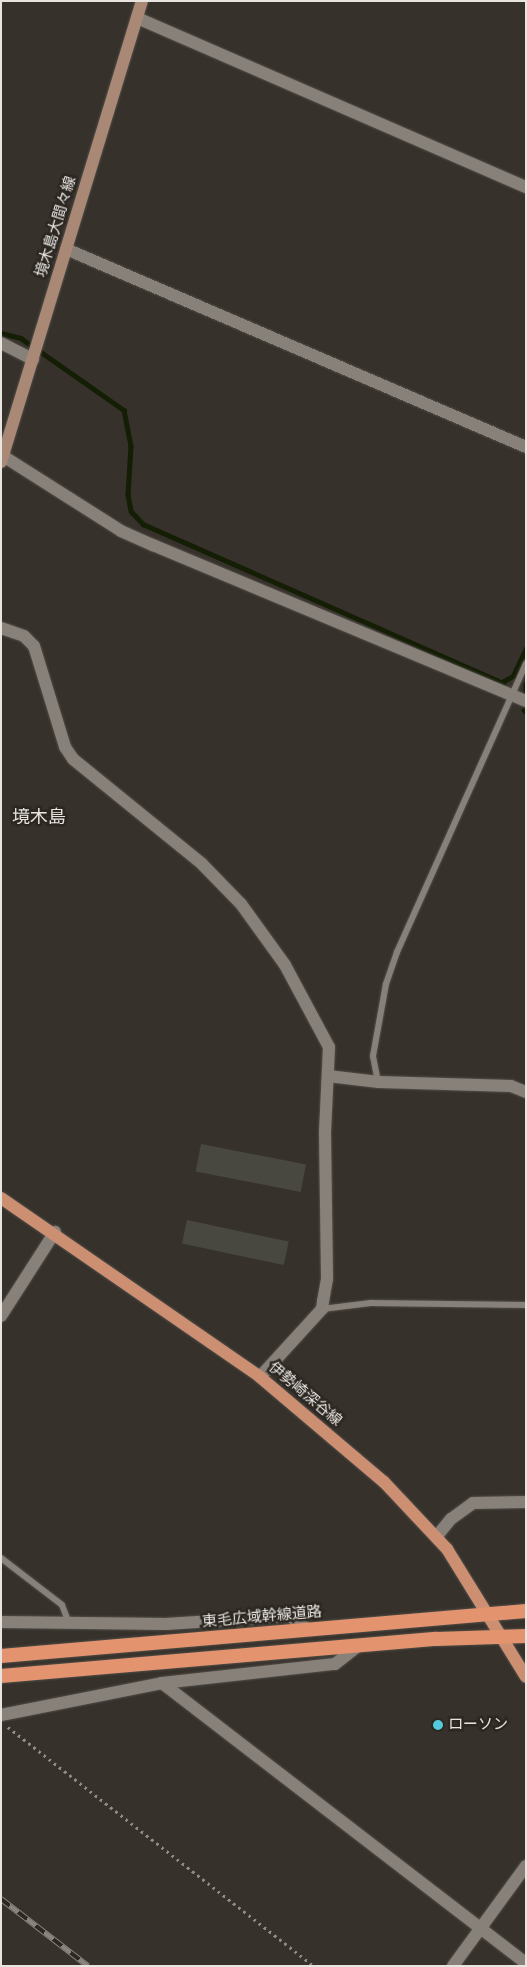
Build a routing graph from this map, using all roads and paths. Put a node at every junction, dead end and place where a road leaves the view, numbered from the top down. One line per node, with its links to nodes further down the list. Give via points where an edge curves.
1 (142, 1): 2 (main road, 境木島大間々線)
2 (137, 18): 3 (street); 4 (main road, 境木島大間々線)
3 (526, 188)
4 (66, 249): 6 (main road, 境木島大間々線); 7 (street)
5 (1, 343): 6 (street)
6 (33, 359): 8 (main road, 境木島大間々線)
7 (526, 447)
8 (2, 459): 11 (street, via 153,546)
9 (1, 628): 13 (street, via 24,636 34,646 64,747 73,759 202,864 241,904 267,939 329,1047)
10 (526, 664): 11 (lane)
11 (512, 695): 12 (street); 14 (lane, via 409,924 389,976 372,1056)
12 (526, 701)
13 (328, 1076): 14 (street); 19 (street, via 327,1279)
14 (379, 1082): 15 (street, via 511,1086)
15 (526, 1092)
16 (1, 1198): 17 (main road, 伊勢崎深谷線)
17 (55, 1232): 20 (street); 21 (main road, 伊勢崎深谷線)
18 (526, 1305): 19 (lane, via 370,1303)
19 (322, 1309): 21 (street)
20 (1, 1316)
21 (260, 1376): 23 (main road, 伊勢崎深谷線, via 384,1482)
22 (526, 1502): 23 (street, via 473,1503 451,1519)
23 (437, 1536): 26 (main road, 伊勢崎深谷線)
24 (1, 1558): 28 (lane, via 62,1605)
25 (526, 1611): 26 (highway, 東毛広域幹線道路)
26 (487, 1613): 29 (highway, 東毛広域幹線道路); 31 (main road, 伊勢崎深谷線)
27 (1, 1622): 28 (street)
28 (69, 1624): 29 (street, via 166,1624 290,1616)
29 (308, 1628): 33 (highway, 東毛広域幹線道路)
30 (526, 1636): 31 (highway)
31 (499, 1637): 32 (highway); 35 (main road, 伊勢崎深谷線)
32 (357, 1647): 34 (highway); 36 (street, via 335,1664)
33 (1, 1656)
34 (1, 1676)
35 (526, 1677)
36 (162, 1683): 37 (street); 39 (street)
37 (3, 1714): 41 (path, via 9,1729)
38 (526, 1866): 39 (street)
39 (481, 1928): 40 (street); 42 (street)
40 (526, 1963)
41 (314, 1966)
42 (453, 1966)

